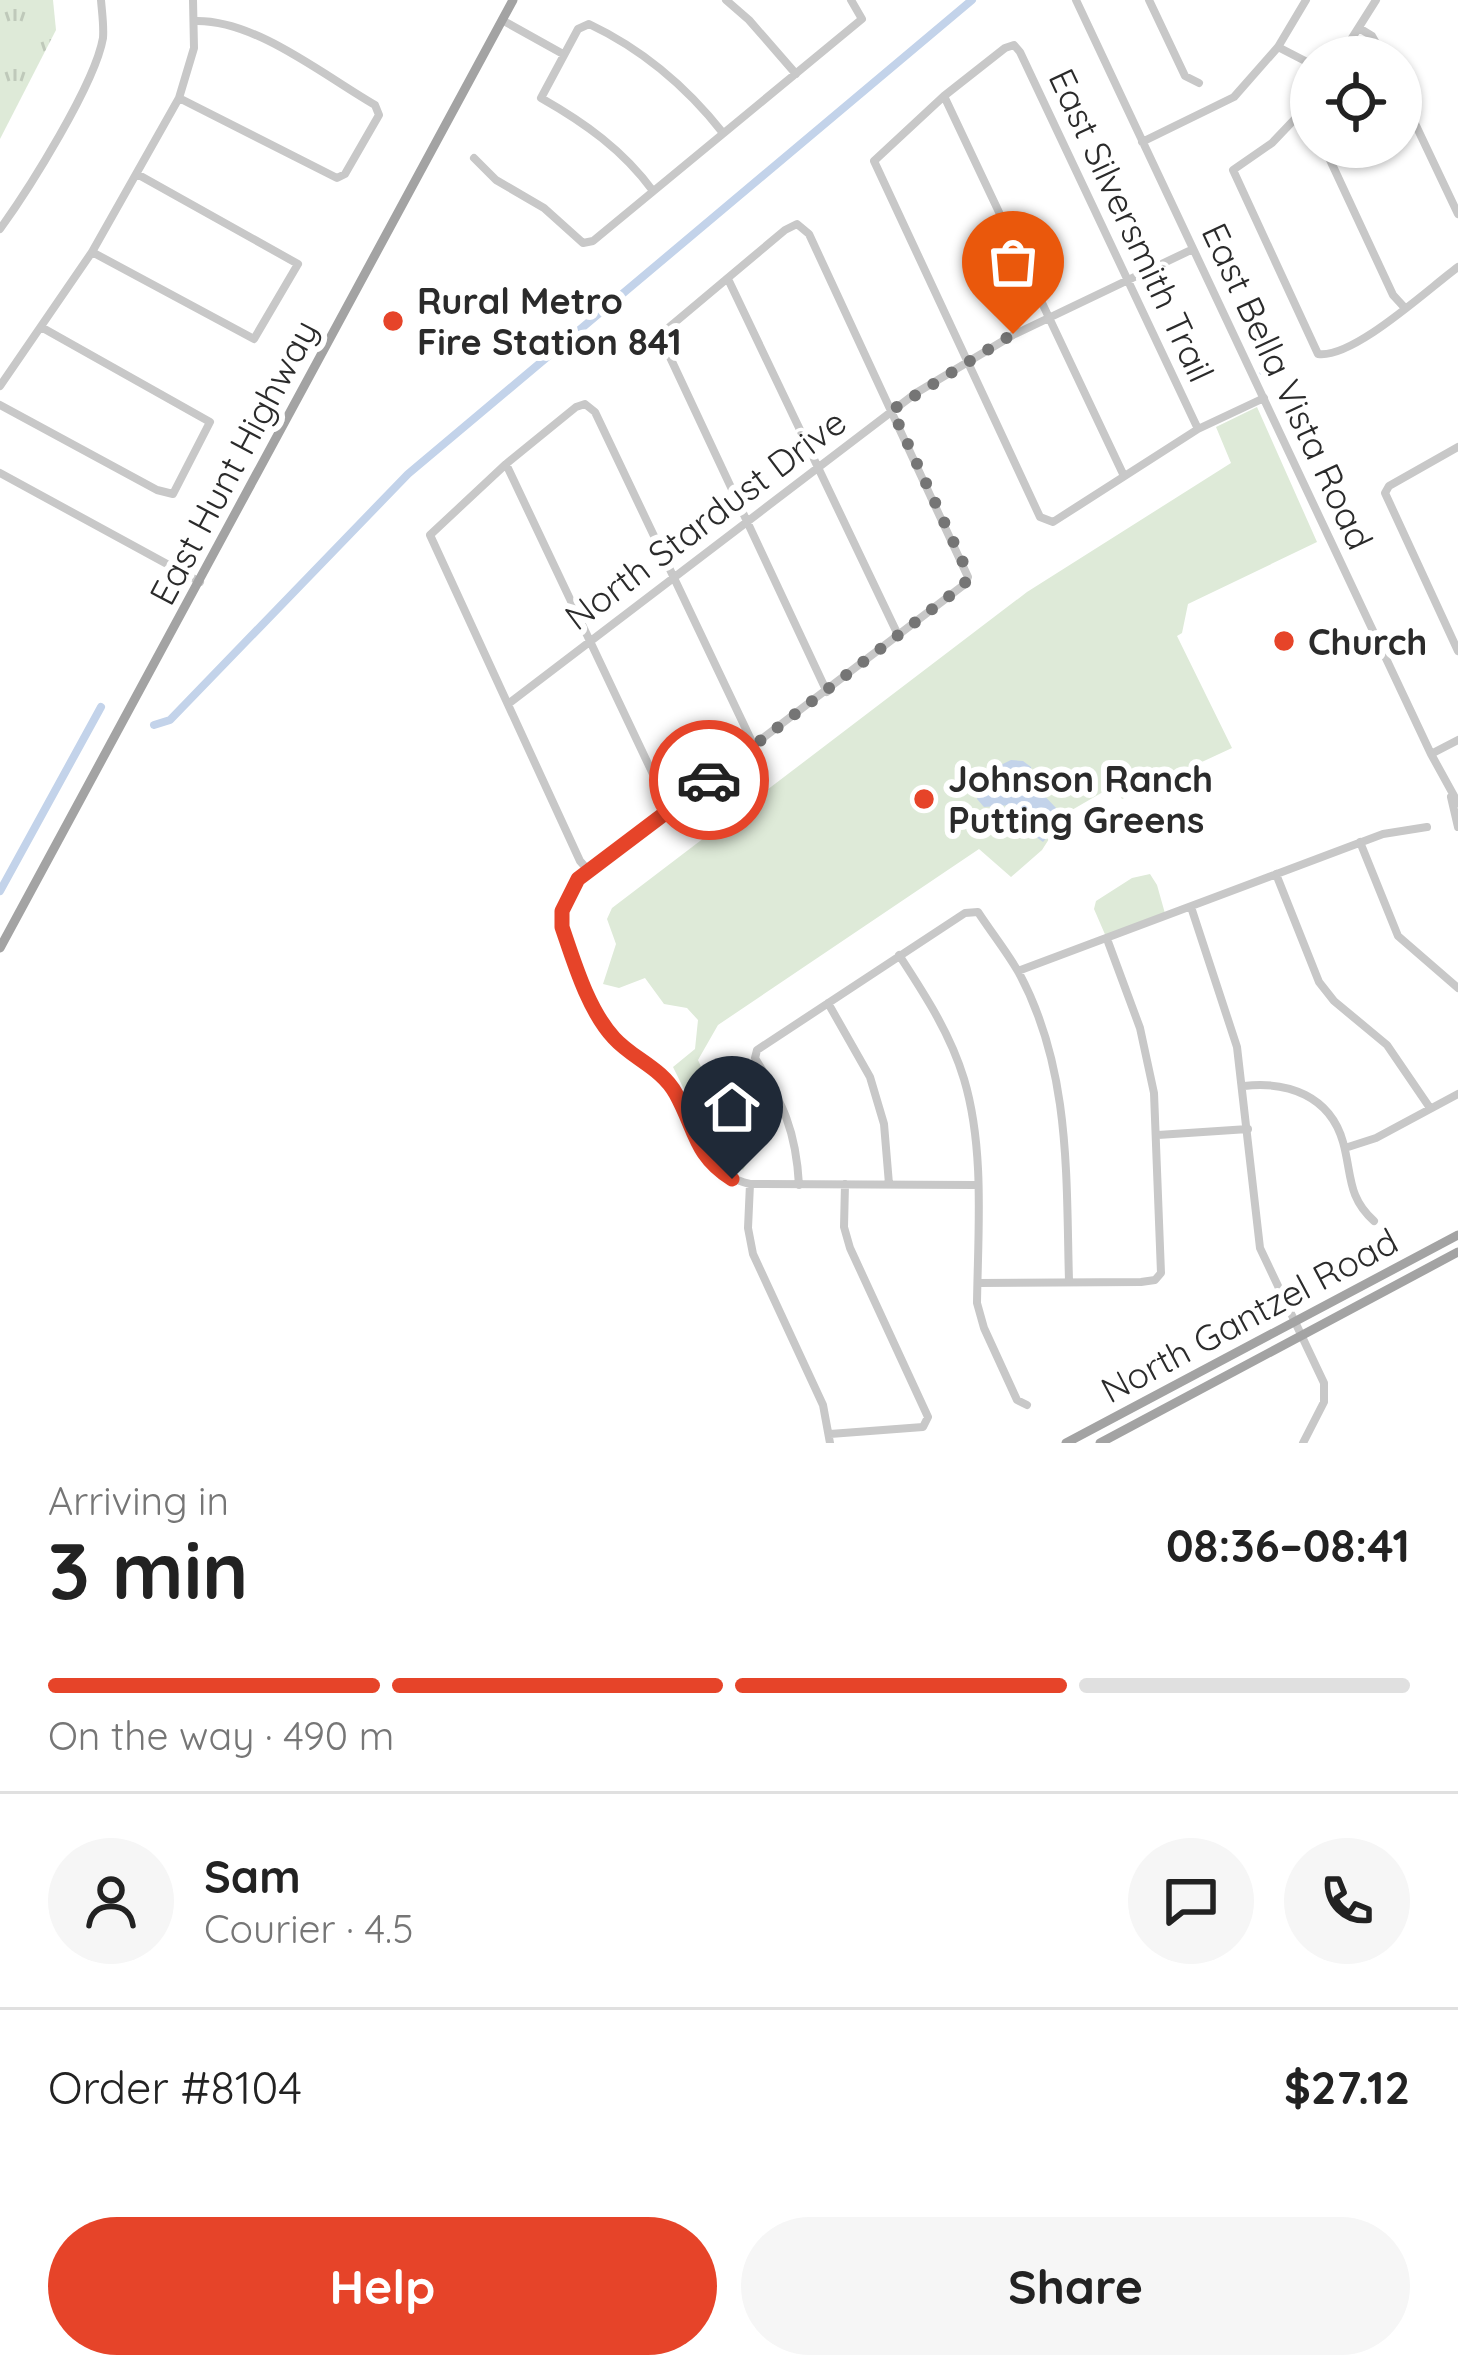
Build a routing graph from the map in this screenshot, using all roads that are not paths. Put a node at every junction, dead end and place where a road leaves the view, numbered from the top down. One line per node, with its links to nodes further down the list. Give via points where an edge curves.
1 (101, 0): 31 (street, via 99,55)
2 (193, 0): 11 (street)
3 (513, 0): 10 (main road, East Hunt Highway)
4 (726, 0): 18 (street)
5 (851, 0): 18 (street, via 862,19)
6 (1076, 0): 25 (street, East Bella Vista Road)
7 (1149, 0): 19 (street, via 1185,76)
8 (1306, 0): 15 (street)
9 (1376, 0): 12 (street)
10 (502, 20): 17 (street); 53 (main road, East Hunt Highway)
11 (196, 21): 21 (street); 21 (street, via 255,34 375,105 379,116 337,178)
12 (1359, 28): 13 (street); 14 (street)
13 (1354, 36)
14 (1372, 36)
15 (1278, 46): 16 (street); 25 (street, via 1234,97)
16 (1290, 53)
17 (563, 54): 23 (street, via 589,24 669,74); 29 (street, via 541,98 606,140)
18 (796, 74): 23 (street)
19 (1198, 83)
20 (944, 96): 36 (street, East Silversmith Trail, via 1014,45); 38 (street); 40 (street, via 874,161)
21 (179, 98): 28 (street)
22 (1290, 127): 37 (street, via 1233,170 1318,354 1374,331)
23 (723, 134): 29 (street)
24 (1422, 138): 30 (street)
25 (1142, 142): 32 (street, East Bella Vista Road)
26 (474, 158): 29 (street, via 583,243)
27 (1334, 168): 37 (street)
28 (137, 174): 33 (street); 33 (street, via 298,264 254,338)
29 (653, 191)
30 (1458, 214)
31 (0, 229)
32 (1193, 249): 36 (street, North Stardust Drive); 42 (street, East Bella Vista Road)
33 (92, 252): 39 (street)
34 (1458, 268): 37 (street)
35 (728, 279): 44 (street, via 797,224); 48 (street); 51 (street, via 662,338)
36 (1129, 280): 38 (street, North Stardust Drive); 45 (street, East Silversmith Trail)
37 (1404, 308)
38 (1047, 318): 40 (street, North Stardust Drive); 50 (street)
39 (41, 328): 41 (street); 43 (street, via 210,422 173,494)
40 (967, 362): 44 (street, North Stardust Drive); 50 (street, via 1046,522)
41 (0, 386)
42 (1264, 398): 45 (street); 61 (street, East Bella Vista Road)
43 (0, 405)
44 (892, 410): 48 (street, North Stardust Drive); 54 (street, via 968,577)
45 (1198, 429): 50 (street)
46 (1458, 447): 56 (street, via 1384,493)
47 (506, 464): 52 (street, via 585,404); 55 (street); 58 (street, via 430,535)
48 (819, 467): 51 (street, North Stardust Drive); 54 (street)
49 (0, 472): 53 (street)
50 (1124, 476)
51 (747, 524): 52 (street, North Stardust Drive); 57 (street)
52 (674, 580): 55 (street, North Stardust Drive); 60 (street)
53 (201, 583): 71 (main road, East Hunt Highway)
54 (899, 637): 57 (street)
55 (590, 642): 58 (street, North Stardust Drive); 63 (street)
56 (1458, 651)
57 (827, 692): 60 (street)
58 (508, 704): 67 (street)
59 (1458, 740): 61 (street)
60 (754, 746): 63 (street)
61 (1431, 754): 62 (street, East Bella Vista Road)
62 (1455, 799): 65 (street, East Bella Vista Road)
63 (670, 810): 67 (street)
64 (1426, 826): 66 (street)
65 (1458, 827)
66 (1360, 842): 68 (street); 74 (street, via 1398,936)
67 (588, 870): 82 (street, via 567,896 562,927 608,1029 662,1075 711,1166)
68 (1276, 874): 69 (street); 78 (street, via 1319,982 1387,1045)
69 (1191, 907): 70 (street); 76 (street)
70 (1107, 939): 73 (street); 80 (street, via 1140,1028)
71 (0, 948)
72 (899, 955): 73 (street, via 972,910); 75 (street); 86 (street, via 932,1003 963,1078)
73 (1018, 971): 90 (street, via 1059,1084)
74 (1457, 987)
75 (827, 1003): 83 (street, via 755,1058 789,1116); 85 (street, via 870,1077)
76 (1244, 1086): 79 (street); 81 (street, via 1300,1090 1332,1118)
77 (1458, 1094): 78 (street)
78 (1430, 1108): 81 (street)
79 (1248, 1129): 80 (street); 92 (street, via 1260,1248)
80 (1158, 1136): 90 (street, via 1161,1273 1155,1280)
81 (1345, 1148): 87 (street, via 1352,1192)
82 (750, 1184): 83 (street); 95 (street, via 753,1254 824,1405)
83 (799, 1184): 84 (street)
84 (845, 1184): 85 (street); 95 (street, via 850,1248 928,1417 923,1426)
85 (889, 1184): 86 (street)
86 (976, 1185): 91 (street)
87 (1374, 1221)
88 (1458, 1234): 92 (main road, North Gantzel Road)
89 (1458, 1252): 93 (main road, North Gantzel Road)
90 (1069, 1281): 91 (street)
91 (978, 1283): 94 (street, via 984,1328 1017,1400)
92 (1295, 1321): 93 (street); 96 (main road, North Gantzel Road)
93 (1303, 1334): 97 (main road, North Gantzel Road); 98 (street, via 1325,1396)
94 (1027, 1405)
95 (830, 1438)
96 (1066, 1443)
97 (1100, 1443)
98 (1303, 1443)

